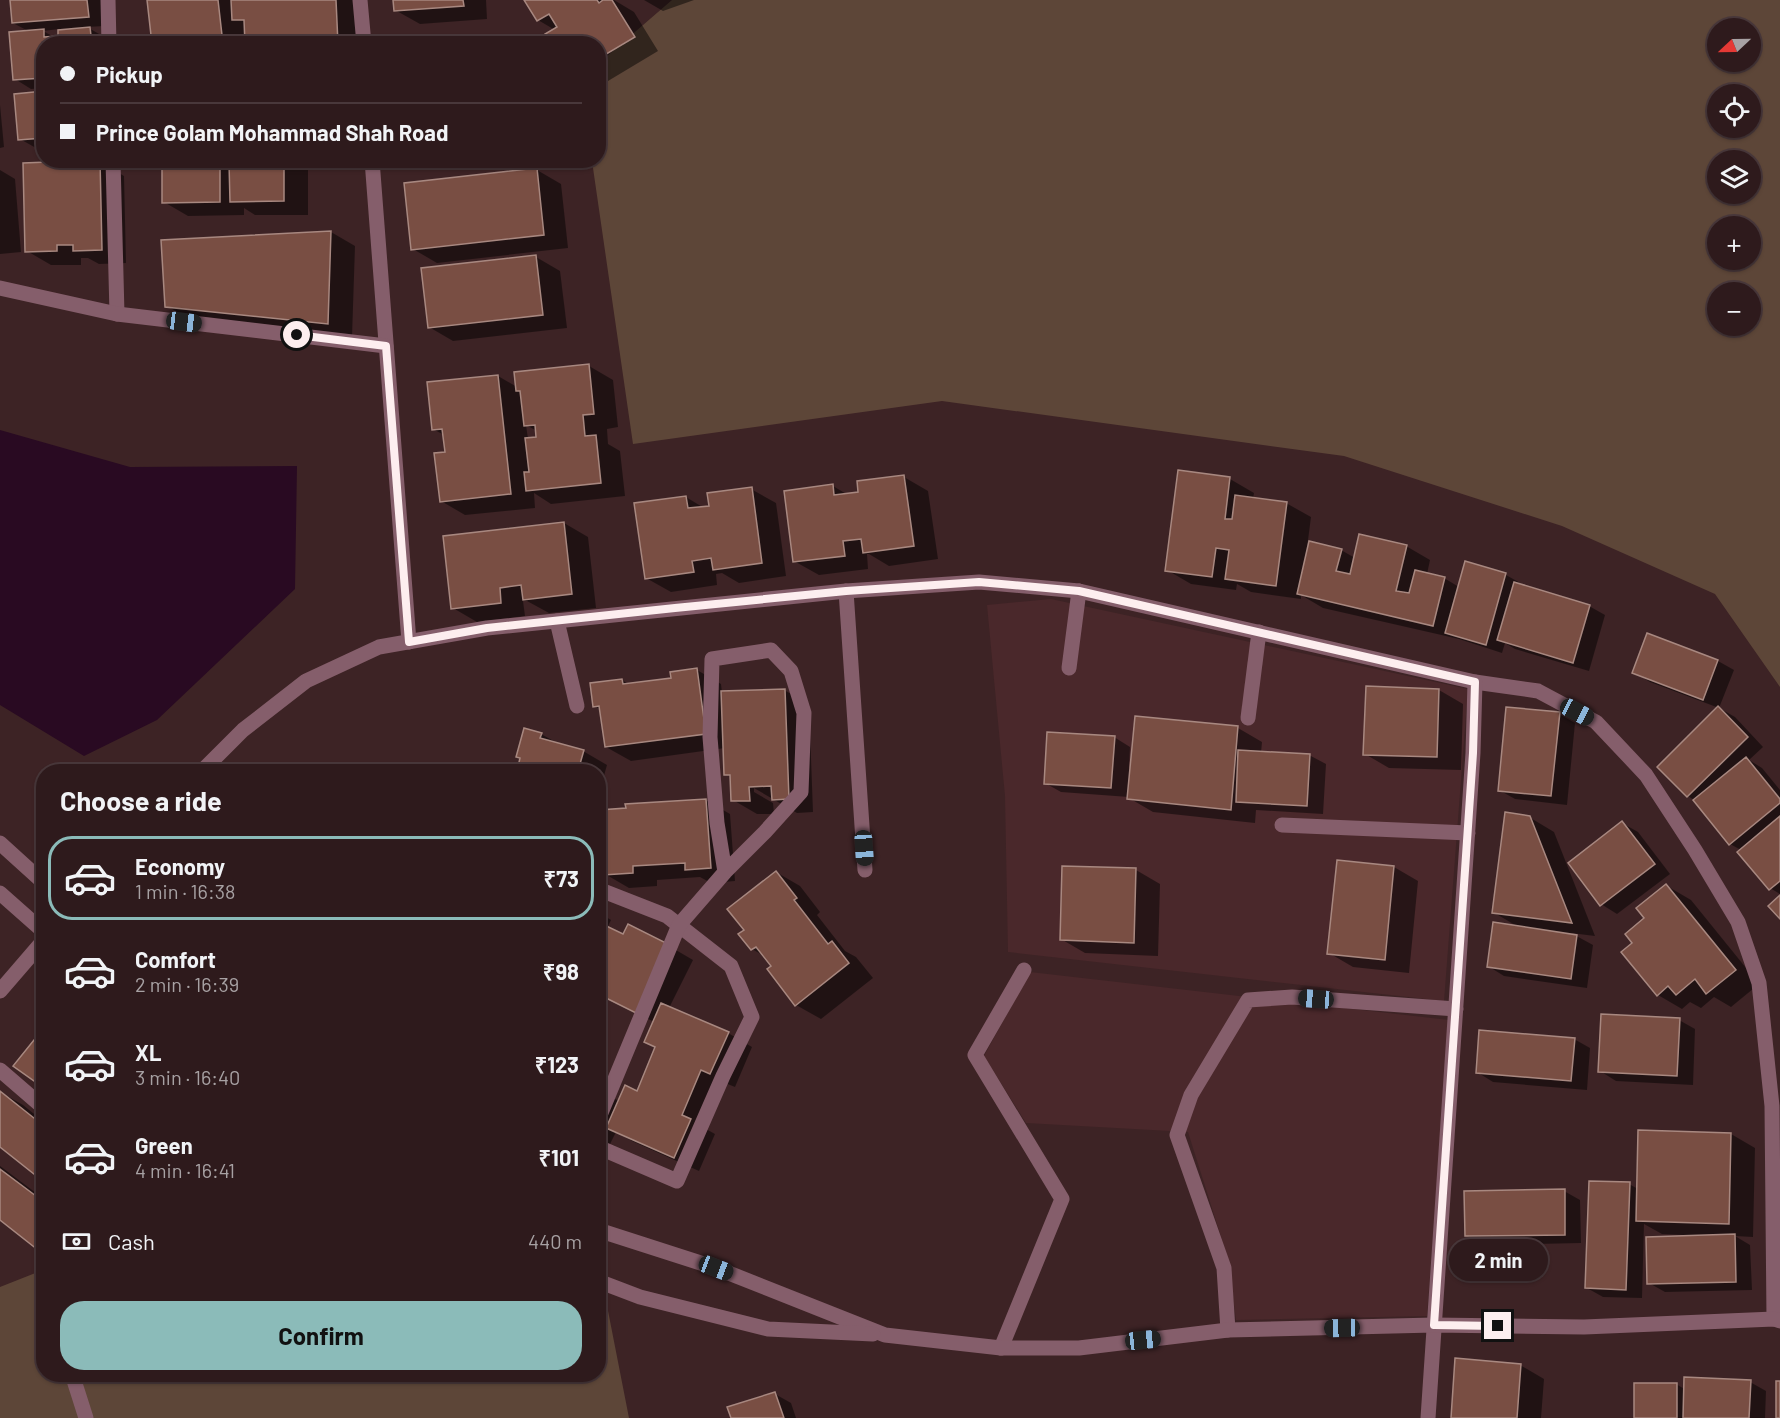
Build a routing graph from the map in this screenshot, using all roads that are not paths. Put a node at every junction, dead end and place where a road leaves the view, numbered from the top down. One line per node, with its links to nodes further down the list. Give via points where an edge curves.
1 (108, 0): 3 (street)
2 (360, 0): 4 (street)
3 (109, 36)
4 (363, 36)
5 (112, 168): 8 (street)
6 (373, 168): 9 (street)
7 (0, 288): 8 (street)
8 (117, 314): 9 (street)
9 (386, 346): 14 (street)
10 (846, 591): 11 (street, via 979,582); 12 (street); 23 (street)
11 (1079, 591): 13 (street); 15 (street)
12 (557, 621): 14 (street); 17 (street)
13 (1259, 632): 16 (street); 18 (street)
14 (409, 642): 19 (street, via 379,646 306,681 243,730)
15 (1069, 669)
16 (1475, 682): 21 (street); 37 (street, via 1538,691 1596,722 1646,775 1738,922 1759,982)
17 (577, 706)
18 (1248, 718)
19 (209, 764)
20 (1282, 825): 21 (street)
21 (1468, 833): 33 (street)
22 (0, 843): 25 (street)
23 (865, 870)
24 (725, 872): 24 (street, via 710,738 712,659 771,650 791,671 804,712 801,792); 29 (street)
25 (36, 876)
26 (606, 892): 29 (street, via 667,916)
27 (0, 893): 28 (street)
28 (36, 925)
29 (679, 925): 36 (street); 38 (street, via 731,966 752,1017 677,1181)
30 (36, 949): 32 (street)
31 (1024, 970): 45 (street, via 975,1056 1062,1199)
32 (0, 991)
33 (1456, 1009): 42 (street); 43 (street, via 1292,997 1248,1000 1191,1095 1177,1135 1224,1268)
34 (0, 1070): 35 (street)
35 (36, 1101)
36 (606, 1101)
37 (1776, 1105): 41 (street)
38 (606, 1150)
39 (606, 1233): 44 (street, via 716,1268)
40 (606, 1284): 44 (street, via 640,1297 768,1329)
41 (1777, 1320): 42 (street, via 1584,1328)
42 (1434, 1325): 43 (street); 48 (street)
43 (1228, 1330): 45 (street, via 1079,1348)
44 (885, 1335): 45 (street)
45 (1001, 1348)
46 (75, 1382): 47 (street)
47 (86, 1418)
48 (1428, 1418)

